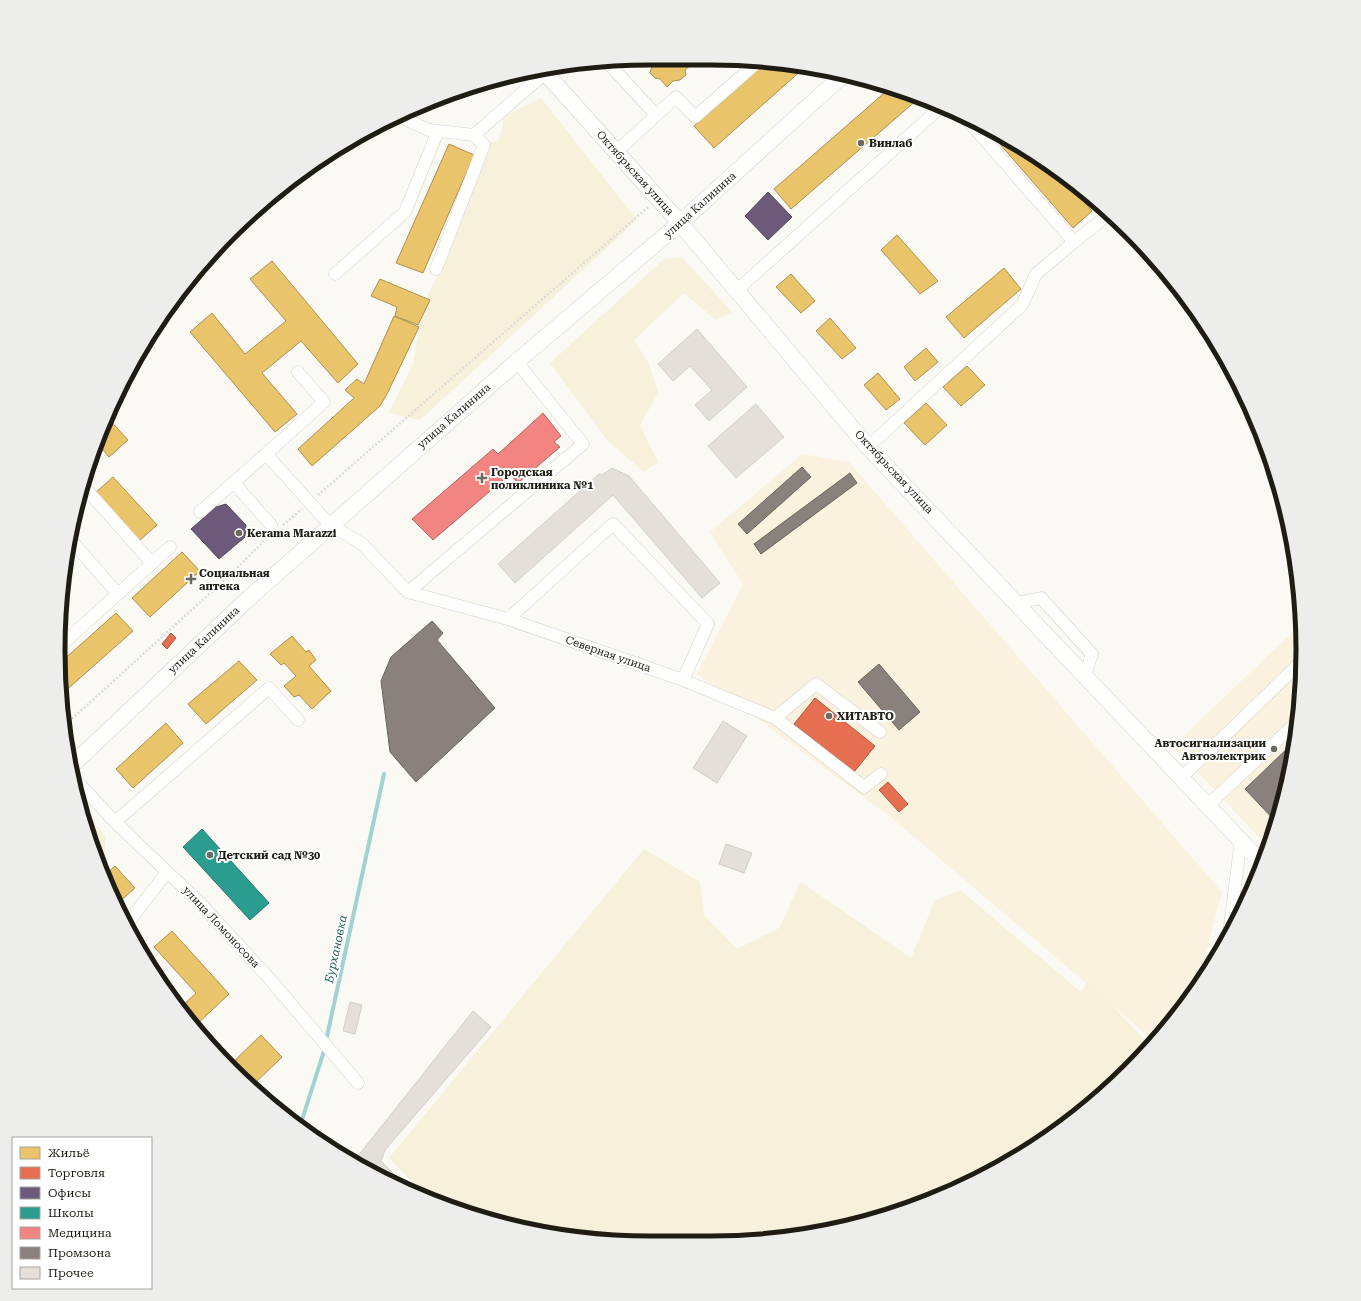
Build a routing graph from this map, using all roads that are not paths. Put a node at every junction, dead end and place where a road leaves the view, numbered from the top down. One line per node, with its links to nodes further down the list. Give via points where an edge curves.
1 (611, 66): 7 (street)
2 (753, 66): 7 (street, via 695,117 676,97)
3 (546, 74): 12 (main road, Октябрьская улица)
4 (538, 76): 11 (street)
5 (838, 79): 14 (main road, улица Калинина)
6 (937, 111): 18 (street)
7 (656, 115): 12 (street)
8 (405, 119): 10 (street, via 429,130)
9 (974, 128): 15 (street)
10 (438, 131): 11 (street); 17 (street, via 405,212)
11 (474, 135): 16 (street, via 484,146)
12 (616, 152): 14 (main road, Октябрьская улица)
13 (1105, 217): 15 (street)
14 (680, 223): 18 (main road, Октябрьская улица); 19 (main road, улица Калинина)
15 (1074, 242): 21 (street, via 1036,274 1022,305)
16 (436, 269)
17 (335, 274)
18 (737, 290): 21 (main road, Октябрьская улица)
19 (517, 362): 26 (main road, улица Калинина); 31 (street, via 582,444)
20 (298, 372): 22 (street, via 324,402)
21 (868, 447): 43 (main road, Октябрьская улица)
22 (266, 454): 23 (street); 26 (street)
23 (234, 483): 25 (street); 27 (street)
24 (87, 491): 30 (street)
25 (200, 512)
26 (330, 525): 31 (street, via 360,543); 41 (main road, улица Калинина)
27 (275, 528)
28 (75, 544): 32 (street)
29 (170, 547): 30 (street)
30 (152, 563): 32 (street)
31 (408, 592): 33 (street, Северная улица)
32 (118, 594): 34 (street)
33 (508, 619): 36 (street, Северная улица); 36 (street, via 613,524 708,624)
34 (65, 639)
35 (1296, 667): 43 (street)
36 (683, 680): 37 (street, Северная улица)
37 (775, 718): 40 (street, via 816,684); 42 (street, Северная улица, via 864,787)
38 (298, 720): 46 (street, via 269,688)
39 (1291, 728): 45 (street)
40 (880, 732)
41 (75, 762)
42 (881, 774)
43 (1182, 777): 45 (main road, Октябрьская улица)
44 (81, 785): 46 (street, улица Ломоносова)
45 (1208, 805): 47 (main road, Октябрьская улица)
46 (116, 822): 49 (street, улица Ломоносова)
47 (1241, 840): 48 (main road, Октябрьская улица); 51 (street)
48 (1258, 858)
49 (167, 872): 50 (street); 52 (street, улица Ломоносова, via 200,903 268,977)
50 (131, 919)
51 (1231, 919)
52 (358, 1083)

